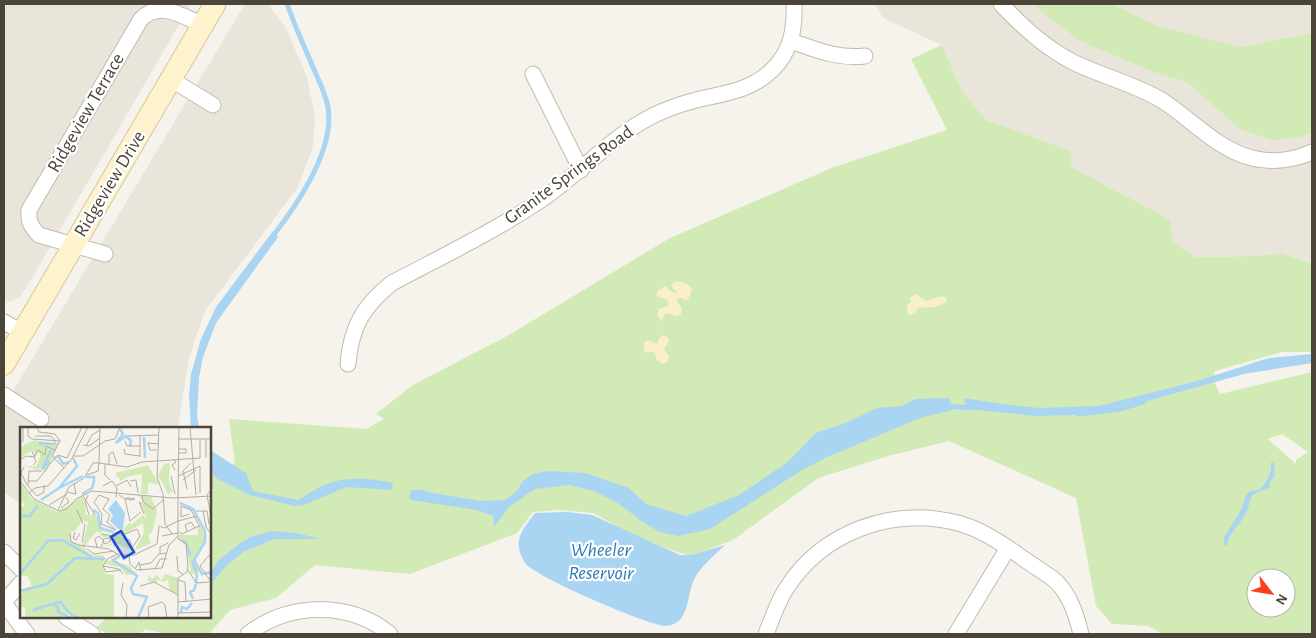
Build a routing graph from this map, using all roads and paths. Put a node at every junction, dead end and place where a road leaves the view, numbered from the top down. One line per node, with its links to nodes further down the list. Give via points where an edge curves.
1 (215, 4): 4 (street, Ridgeview Drive)
2 (794, 4): 5 (street, Granite Springs Road)
3 (1001, 4): 10 (street, via 1027,31 1052,50 1163,101 1234,152 1254,159 1275,161)
4 (203, 25): 8 (street, Ridgeview Drive); 12 (street, Ridgeview Terrace, via 166,9 148,12 29,210 32,229 39,235)
5 (791, 41): 6 (street, via 833,56); 11 (street, Granite Springs Road, via 785,54 759,81 741,90 669,109 643,121)
6 (865, 56)
7 (533, 74): 11 (street)
8 (172, 80): 9 (street); 12 (street, Ridgeview Drive)
9 (213, 105)
10 (1312, 152)
11 (581, 170): 17 (street, Granite Springs Road, via 531,206 392,283 377,295 355,326)
12 (74, 245): 13 (street, Ridgeview Terrace); 15 (street, Ridgeview Drive)
13 (105, 254)
14 (4, 322): 15 (street)
15 (22, 332): 16 (street, Ridgeview Drive)
16 (4, 364)
17 (348, 364)
18 (4, 395): 19 (street)
19 (41, 419)
20 (1008, 548): 30 (street, via 984,533 936,519 885,520 859,528 817,553 800,570 775,609); 31 (street); 32 (street, via 1064,589)
21 (4, 552): 22 (street)
22 (20, 568)
23 (20, 584): 24 (street)
24 (4, 603): 26 (street)
25 (67, 618): 27 (street)
26 (27, 634)
27 (91, 634)
28 (248, 634): 29 (street, via 276,617 318,609 362,618)
29 (390, 634)
30 (766, 634)
31 (956, 634)
32 (1081, 634)

